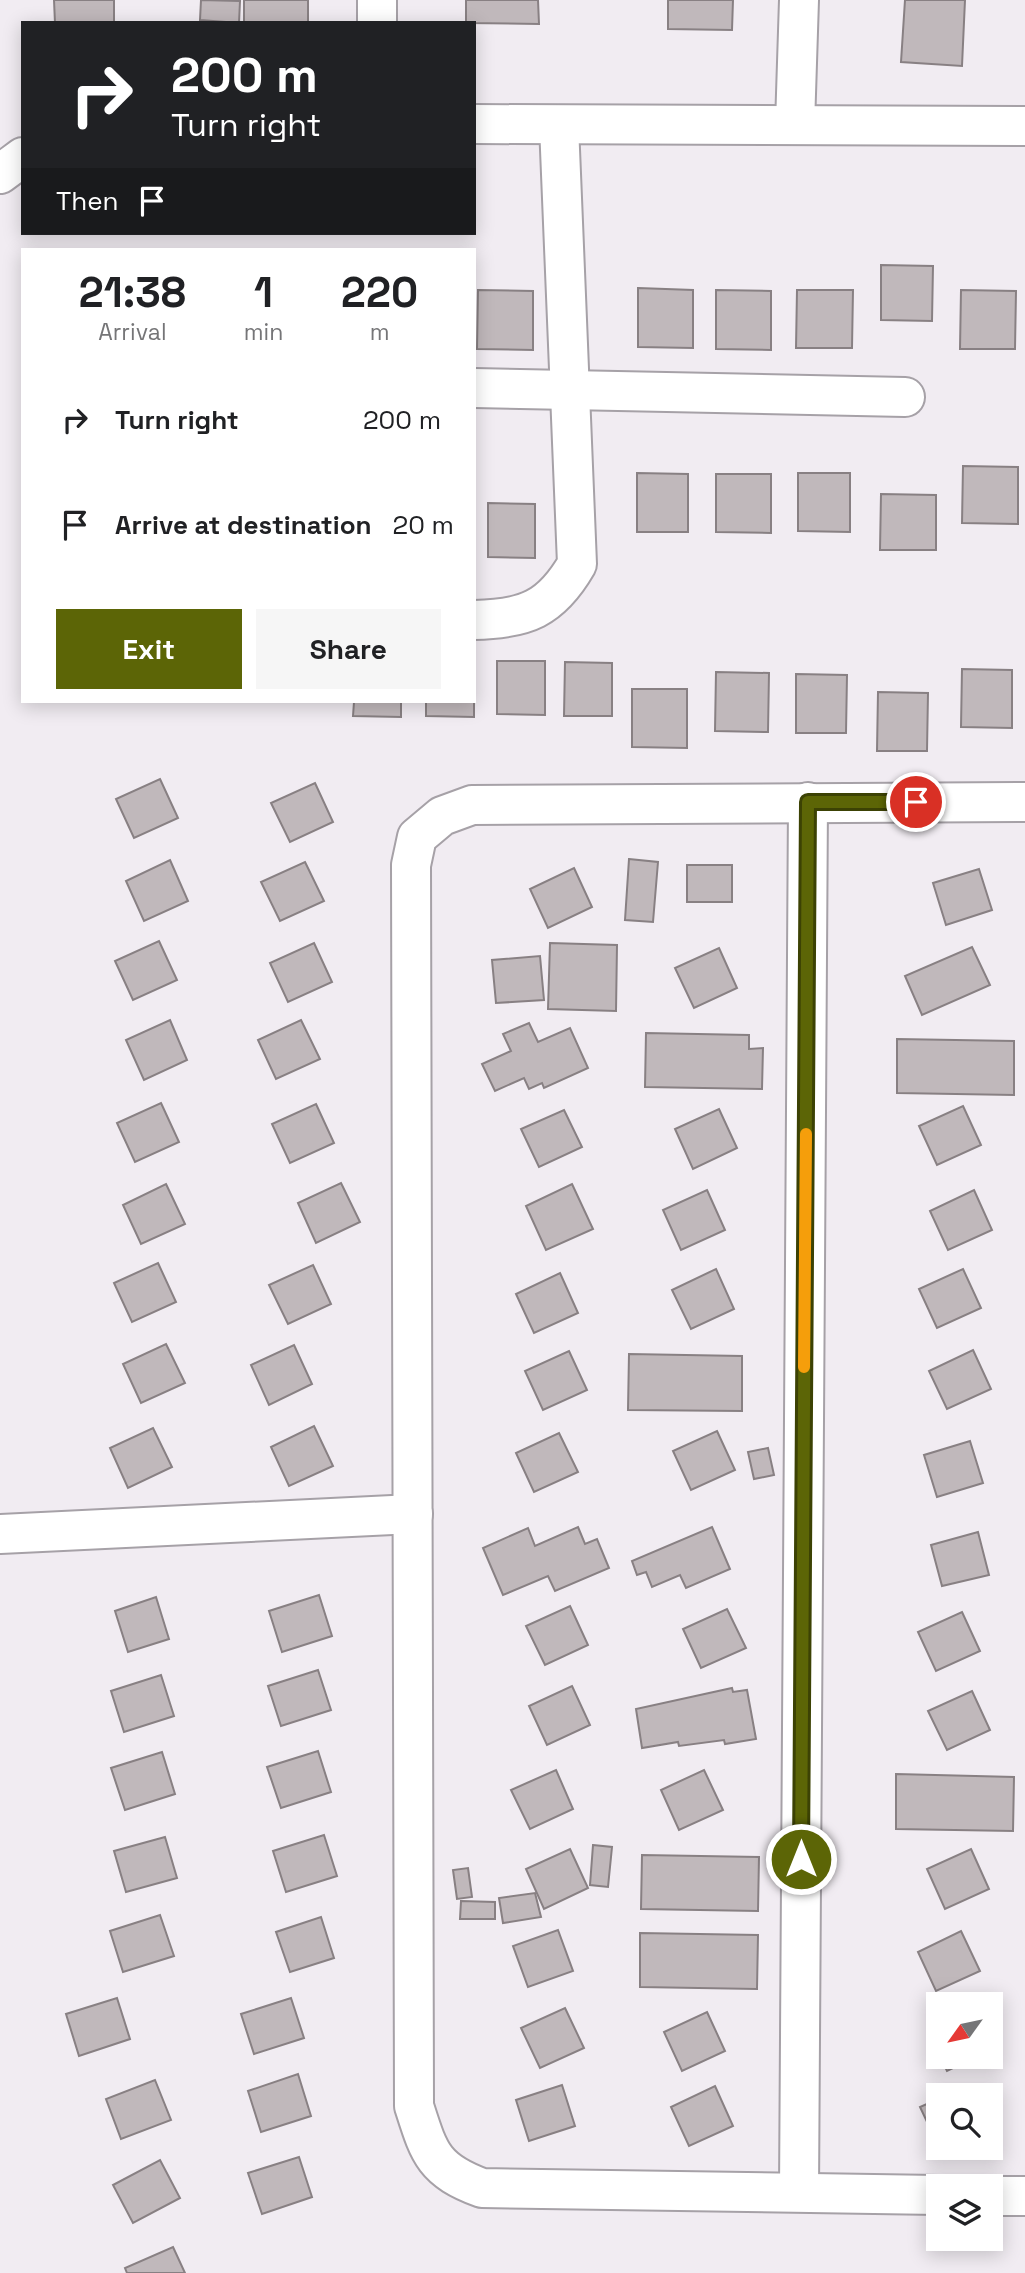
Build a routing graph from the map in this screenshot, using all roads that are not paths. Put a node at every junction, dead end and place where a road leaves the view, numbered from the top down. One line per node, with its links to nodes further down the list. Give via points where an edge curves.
1 (377, 0): 3 (street)
2 (799, 0): 6 (street)
3 (377, 21)
4 (476, 124): 5 (street)
5 (559, 125): 6 (street); 12 (street)
6 (794, 125): 7 (street)
7 (1025, 126)
8 (21, 158): 10 (street)
9 (0, 165): 10 (street)
10 (0, 173)
11 (476, 388): 12 (street)
12 (571, 390): 13 (street); 14 (street, via 577,564 562,590 536,609 505,620)
13 (905, 397)
14 (476, 620)
15 (808, 802): 16 (street); 17 (street, via 472,805 442,816 417,837 411,865); 19 (street)
16 (1025, 802)
17 (412, 1514): 18 (street); 19 (street, via 414,2106 429,2152 455,2178 482,2188)
18 (0, 1534)
19 (799, 2192): 20 (street)
20 (926, 2195)
21 (1003, 2196): 22 (street)
22 (1025, 2196)

